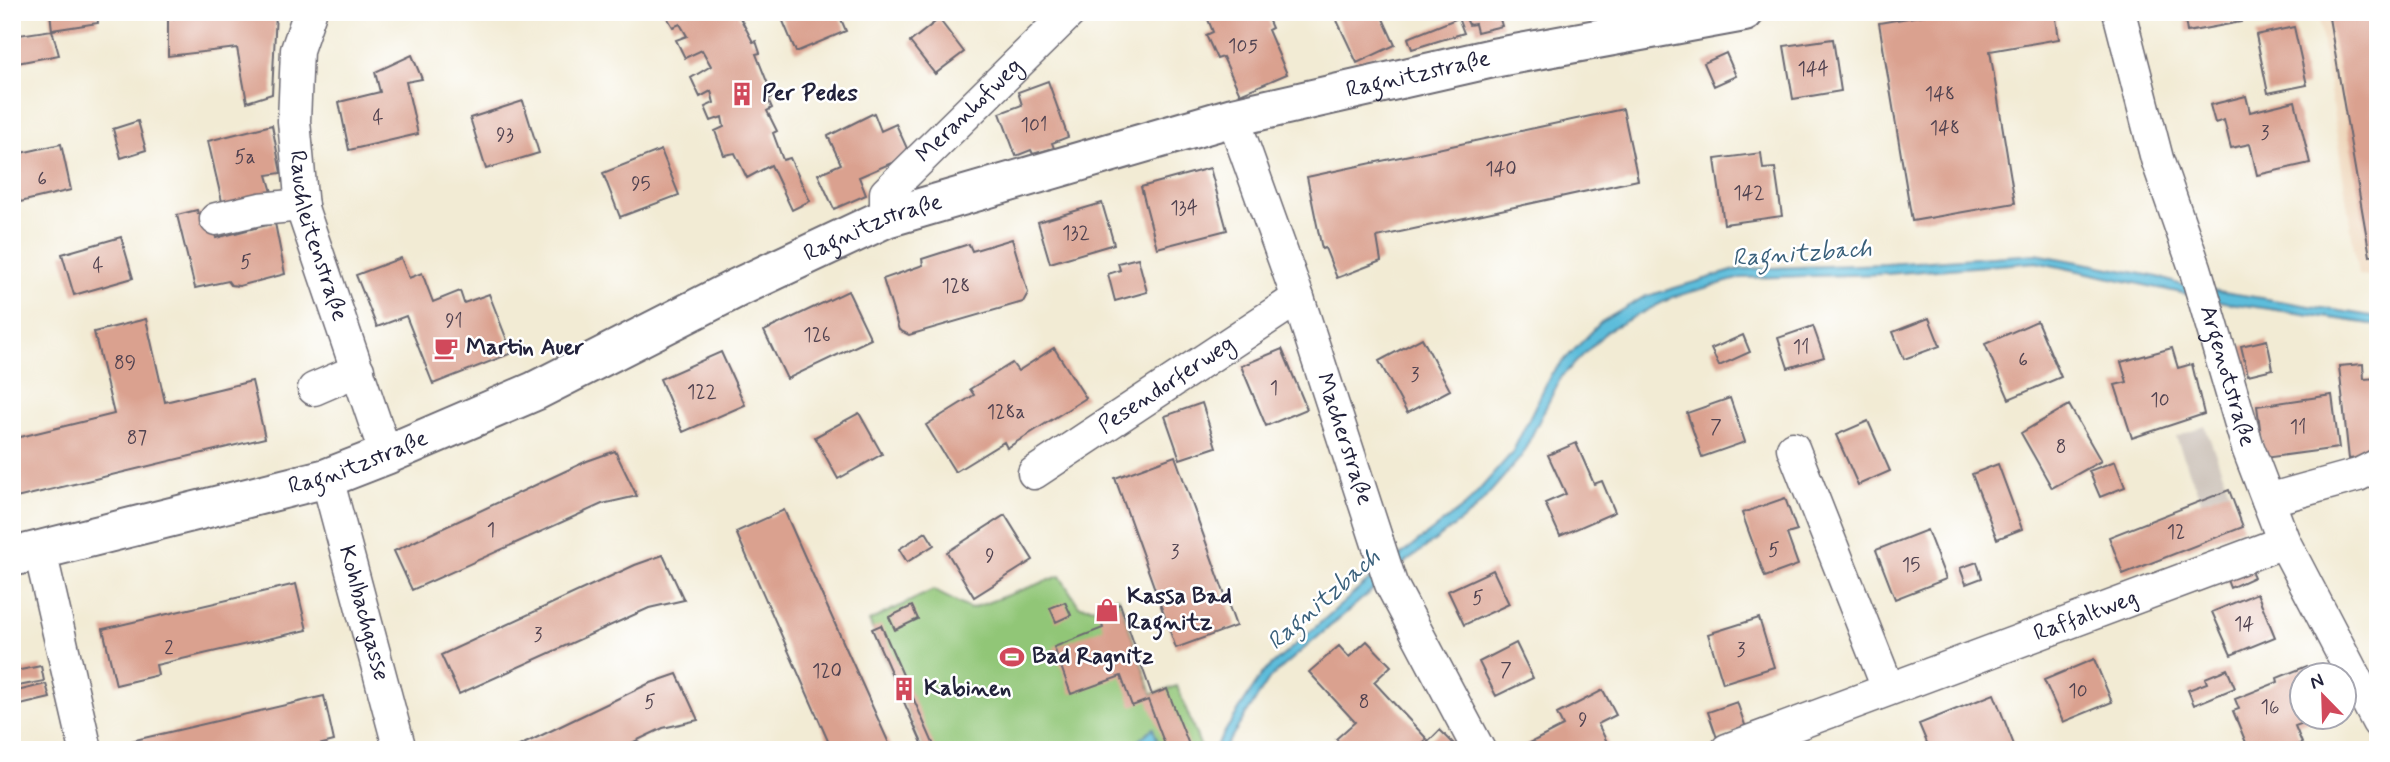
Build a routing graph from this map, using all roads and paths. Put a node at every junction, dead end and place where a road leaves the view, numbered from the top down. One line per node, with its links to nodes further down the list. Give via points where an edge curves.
1 (310, 12): 6 (street, Rauchleitenstraße, via 297,50 293,121)
2 (1070, 12): 7 (street, Meranhofweg, via 886,193)
3 (1744, 12): 5 (main road, Ragnitzstraße, via 1493,58)
4 (2119, 12): 17 (street, Argenotstraße, via 2157,159)
5 (1233, 117): 7 (main road, Ragnitzstraße); 9 (street, Macherstraße)
6 (302, 205): 8 (street); 10 (street, Rauchleitenstraße)
7 (886, 218): 13 (main road, Ragnitzstraße, via 545,386)
8 (216, 219)
9 (1298, 298): 15 (street, Pesendorferweg); 24 (street, Macherstraße, via 1391,584)
10 (358, 370): 11 (street); 13 (street, Rauchleitenstraße)
11 (314, 389)
12 (1793, 448): 20 (street)
13 (386, 455): 16 (main road, Ragnitzstraße)
14 (2378, 464): 17 (street, via 2358,475)
15 (1034, 473)
16 (327, 478): 19 (main road, Ragnitzstraße); 23 (street, Kohlbachgasse)
17 (2268, 500): 18 (street, Argenotstraße)
18 (2284, 542): 20 (street, Raffaltweg); 21 (street, Argenotstraße)
19 (26, 554): 22 (street, Ragnitzstraße)
20 (1888, 688): 25 (street, Raffaltweg)
21 (2378, 722)
22 (86, 750)
23 (400, 750)
24 (1479, 750)
25 (1727, 750)

